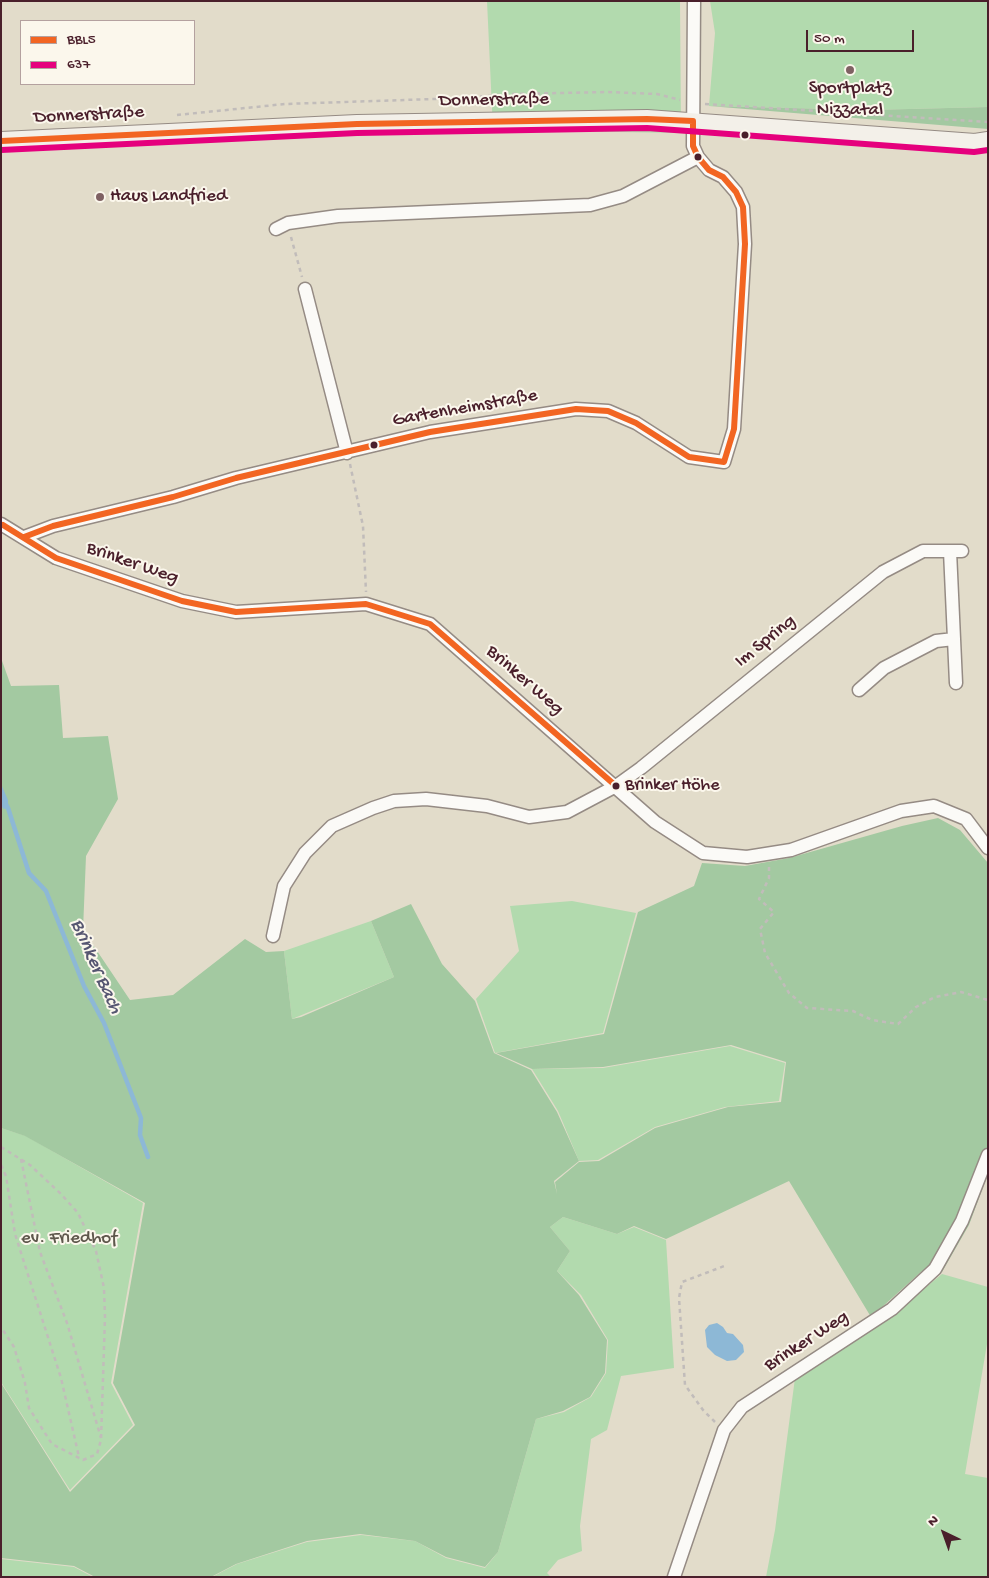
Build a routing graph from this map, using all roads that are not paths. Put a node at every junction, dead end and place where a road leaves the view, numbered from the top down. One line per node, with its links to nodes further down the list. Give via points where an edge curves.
1 (694, 1): 2 (street)
2 (693, 112): 3 (main road, Donnerstraße, via 647,119 357,124); 4 (main road, Donnerstraße, via 975,143); 5 (street, via 693,146)
3 (1, 141)
4 (988, 141)
5 (698, 157): 6 (street, via 623,196 590,205 338,216 288,223); 8 (street, Gartenheimstraße, via 709,170 723,176 743,207 745,244 734,429 724,462 689,457 636,424 608,411 576,409 430,432)
6 (276, 229)
7 (305, 289): 8 (street)
8 (347, 452): 10 (street, Gartenheimstraße, via 236,478 54,526)
9 (1, 524): 10 (street, Brinker Weg)
10 (24, 537): 14 (street, Brinker Weg, via 56,558 182,601 236,612 366,604 430,624)
11 (954, 639): 12 (street, Im Spring); 13 (street, via 936,641 884,668); 14 (street, Im Spring, via 956,551 923,552 883,572)
12 (956, 683)
13 (859, 690)
14 (616, 786): 15 (street, Brinker Weg, via 655,822 703,853 747,857 791,850 901,811 934,806 966,819); 16 (street, via 567,812 529,817 487,806 426,799 394,801 373,808 332,826 305,853 284,886)
15 (988, 848)
16 (273, 936)
17 (988, 1155): 18 (street, Brinker Weg, via 962,1221 935,1268 892,1309 742,1407 724,1430)
18 (674, 1577)

